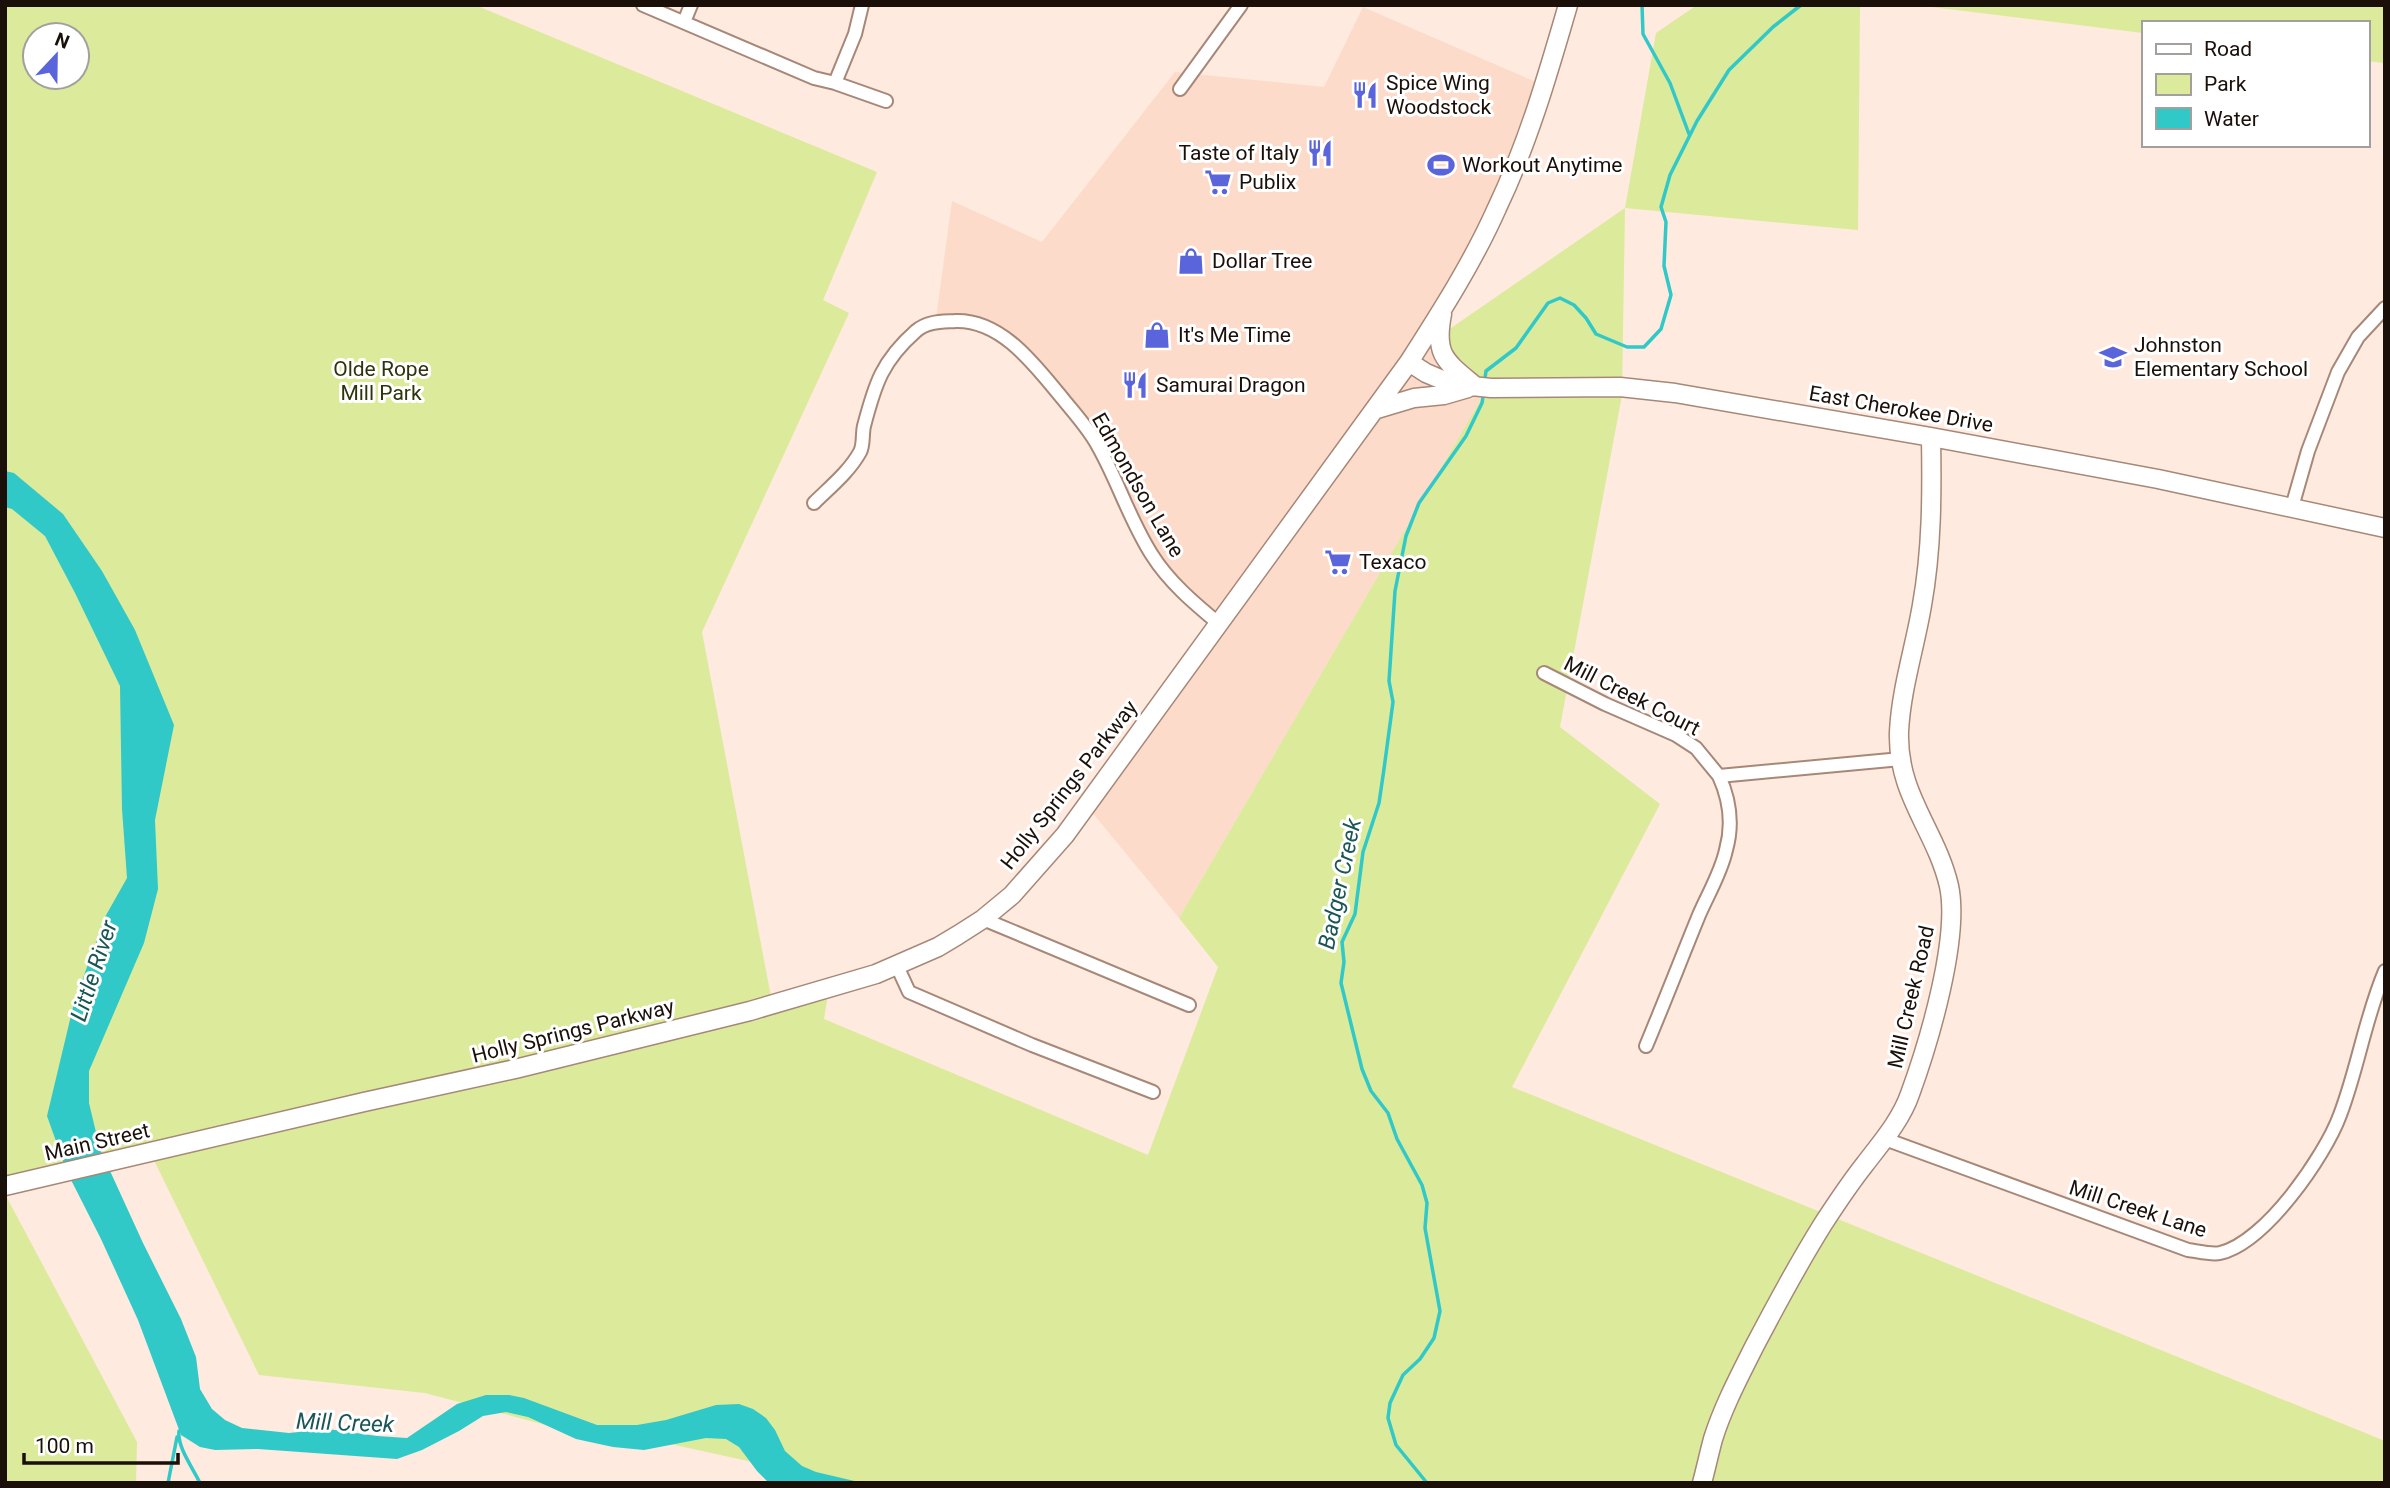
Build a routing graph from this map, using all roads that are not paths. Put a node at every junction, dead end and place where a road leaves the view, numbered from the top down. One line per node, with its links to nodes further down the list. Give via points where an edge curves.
1 (643, 5): 6 (street)
2 (691, 5): 6 (street)
3 (862, 5): 7 (street)
4 (1241, 5): 8 (street)
5 (1568, 5): 11 (main road, Holly Springs Parkway, via 1534,118 1507,185)
6 (684, 22): 7 (street)
7 (835, 83): 9 (street)
8 (1180, 89)
9 (886, 101)
10 (2385, 308): 17 (street, via 2358,337 2338,372)
11 (1442, 311): 12 (main road, Holly Springs Parkway); 13 (main road, via 1438,332 1445,360)
12 (1409, 362): 13 (main road, East Cherokee Drive, via 1440,380); 14 (main road, Holly Springs Parkway)
13 (1475, 386): 14 (main road); 15 (main road, East Cherokee Drive, via 1620,387 1675,393)
14 (1374, 410): 19 (main road, Holly Springs Parkway)
15 (1931, 437): 17 (main road, East Cherokee Drive); 21 (main road, Mill Creek Road, via 1929,554 1902,703)
16 (814, 503): 19 (street, Edmondson Lane, via 861,451 878,376 889,358 930,322 974,323 1022,350 1084,425 1154,559)
17 (2292, 507): 18 (main road, East Cherokee Drive)
18 (2385, 528)
19 (1218, 623): 23 (main road, Holly Springs Parkway, via 1059,842)
20 (1544, 673): 22 (street, Mill Creek Court, via 1676,735 1696,748)
21 (1901, 759): 22 (street); 29 (main road, Mill Creek Road, via 1906,786 1949,886 1952,917 1922,1060 1909,1098)
22 (1719, 776): 27 (street, via 1727,793 1730,819 1727,850)
23 (983, 919): 24 (main road, Holly Springs Parkway); 26 (street)
24 (897, 967): 28 (street, via 909,992); 30 (main road, Holly Springs Parkway, via 750,1011)
25 (2385, 971): 29 (street, Mill Creek Lane, via 2371,1004 2340,1116 2307,1177 2266,1224 2218,1254 2188,1250)
26 (1189, 1005)
27 (1646, 1046)
28 (1153, 1092)
29 (1885, 1139): 32 (main road, Mill Creek Road, via 1824,1223 1770,1316 1730,1395)
30 (200, 1142): 31 (main road, Main Street)
31 (5, 1186)
32 (1702, 1483)

